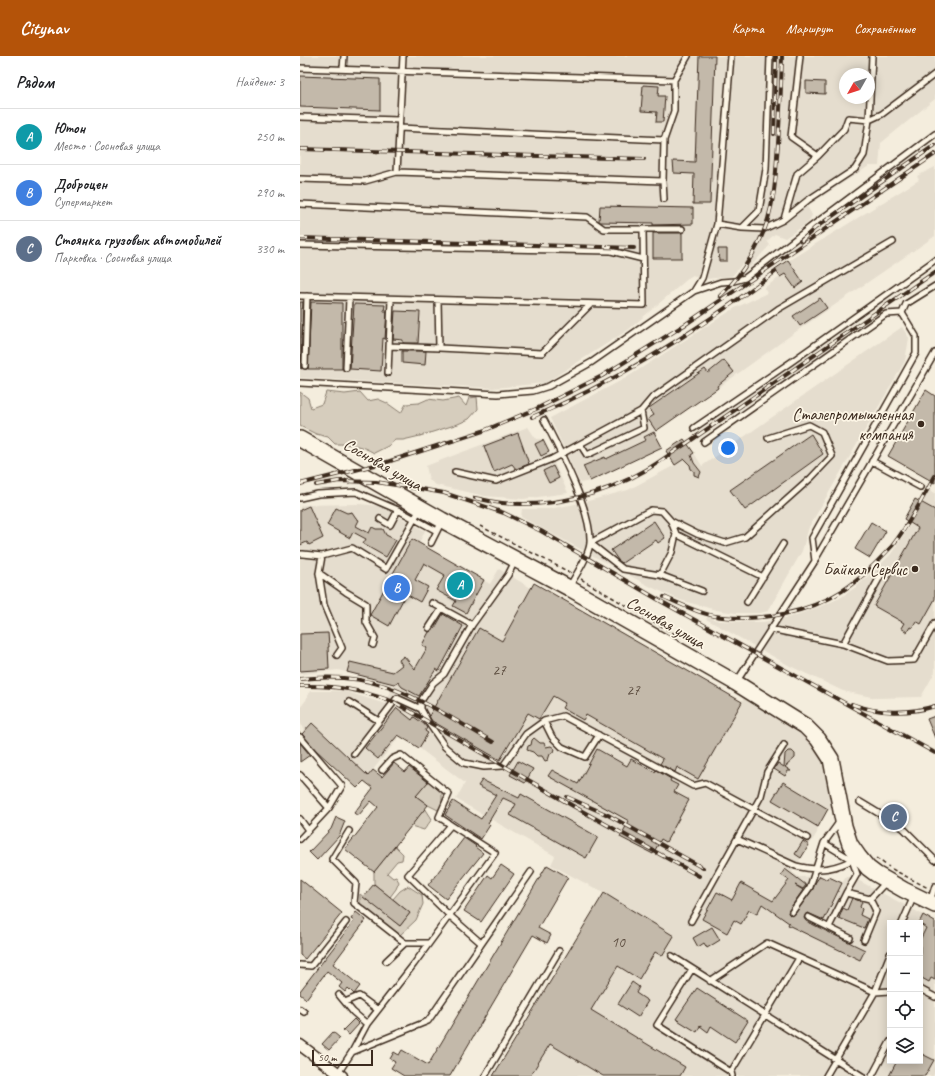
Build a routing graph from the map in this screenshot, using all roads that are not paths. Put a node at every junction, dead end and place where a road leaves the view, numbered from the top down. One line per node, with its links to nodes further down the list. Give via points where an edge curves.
1 (344, 56): 9 (lane)
2 (403, 56): 10 (lane)
3 (688, 56): 12 (lane)
4 (731, 56): 26 (lane)
5 (770, 56): 27 (lane, via 766,169 759,211)
6 (800, 56): 19 (lane, via 791,137)
7 (872, 56): 15 (lane)
8 (300, 68): 9 (lane)
9 (343, 69): 10 (lane)
10 (402, 71): 12 (lane); 14 (lane)
11 (935, 74): 15 (lane, via 882,114)
12 (674, 80): 18 (lane, via 674,111)
13 (300, 117): 14 (lane)
14 (399, 120): 16 (lane)
15 (869, 120): 19 (lane, via 848,118 844,129); 25 (lane, via 864,155 855,169 808,200)
16 (399, 128): 18 (lane); 20 (lane)
17 (935, 134): 35 (lane, via 745,278 721,282)
18 (664, 140): 22 (lane)
19 (818, 156): 25 (lane, via 797,174)
20 (397, 172): 21 (lane, via 365,180); 22 (lane)
21 (300, 179)
22 (663, 181): 23 (lane)
23 (664, 199)
24 (300, 204): 28 (lane, via 586,217 604,229)
25 (784, 220): 27 (lane, via 764,229)
26 (717, 224): 27 (lane); 35 (lane, via 702,278)
27 (742, 228)
28 (643, 229): 29 (lane); 32 (lane)
29 (682, 229)
30 (893, 242): 50 (lane, via 778,309 652,398)
31 (300, 245): 32 (lane, via 611,251)
32 (643, 259): 41 (lane, via 644,305)
33 (935, 260): 52 (lane)
34 (935, 286): 42 (lane, via 906,304)
35 (694, 291): 49 (lane, via 592,362 549,386 533,391 498,394)
36 (300, 296): 37 (lane)
37 (307, 296): 38 (lane); 46 (lane)
38 (348, 298): 39 (lane); 47 (lane)
39 (391, 299): 40 (lane); 43 (lane)
40 (438, 300): 41 (lane); 44 (lane)
41 (591, 304): 44 (lane, via 542,353)
42 (902, 313): 55 (lane, via 886,314); 74 (lane, via 916,336 916,353 812,538)
43 (389, 346): 44 (lane); 48 (lane)
44 (439, 348)
45 (935, 353): 58 (lane)
46 (305, 366)
47 (346, 368)
48 (388, 373)
49 (300, 383)
50 (641, 411): 56 (lane); 56 (lane, via 644,428 587,456)
51 (544, 420): 57 (lane)
52 (694, 428)
53 (768, 438): 65 (lane, via 809,425 822,432 832,456 745,537 725,543 697,534)
54 (300, 439): 63 (main road, Сосновая улица)
55 (704, 442)
56 (580, 444): 57 (lane)
57 (561, 454): 59 (lane, via 496,481); 69 (lane, via 580,498)
58 (872, 461): 60 (lane); 74 (lane)
59 (456, 472)
60 (920, 487)
61 (300, 498): 62 (lane, via 318,494 356,492)
62 (398, 510): 63 (lane); 64 (lane, via 390,525)
63 (418, 513): 66 (main road, Сосновая улица); 72 (lane, via 386,568 352,548)
64 (380, 519)
65 (671, 521): 67 (lane); 69 (lane, via 662,511 651,510)
66 (440, 525): 68 (lane); 73 (main road, Сосновая улица)
67 (676, 534): 76 (lane, via 672,552); 78 (lane)
68 (431, 543)
69 (590, 543): 76 (lane, via 623,569); 79 (lane)
70 (783, 544): 78 (lane)
71 (300, 554): 72 (lane)
72 (322, 556): 75 (lane)
73 (515, 559): 79 (main road, Сосновая улица); 85 (lane, via 508,575)
74 (815, 561): 87 (lane)
75 (319, 573): 89 (lane, via 366,604 366,622 375,638); 90 (lane, via 324,604 342,648)
76 (660, 575): 80 (lane)
77 (882, 575): 88 (lane)
78 (763, 577): 82 (lane)
79 (569, 588): 91 (main road, Сосновая улица)
80 (702, 591)
81 (432, 602): 83 (lane)
82 (747, 602)
83 (442, 608): 85 (lane); 86 (lane)
84 (935, 623): 88 (lane, via 914,660 888,661)
85 (472, 625): 93 (lane, via 444,674 433,683 421,701)
86 (429, 628)
87 (770, 629): 88 (lane); 91 (lane)
88 (843, 644)
89 (373, 645)
90 (337, 655)
91 (736, 683): 105 (main road, Сосновая улица, via 798,721 818,739 833,766)
92 (349, 702): 95 (lane)
93 (421, 709): 94 (lane, via 445,747 464,763 484,767 503,766 526,734); 95 (lane, via 397,698)
94 (544, 720): 96 (lane, via 563,716); 96 (lane, via 552,737 562,747 585,757)
95 (379, 721): 99 (lane)
96 (599, 736): 104 (lane, via 693,786 705,782)
97 (300, 737): 103 (lane, via 342,786)
98 (784, 745): 104 (lane, via 767,772 761,796)
99 (354, 754)
100 (382, 770): 107 (lane, via 392,759 401,755 449,794 439,817)
101 (300, 775): 103 (lane)
102 (860, 802): 115 (lane, via 903,828)
103 (329, 808): 108 (lane)
104 (754, 809): 110 (lane); 112 (lane)
105 (842, 818): 113 (lane); 114 (main road, Сосновая улица)
106 (300, 820): 108 (lane)
107 (451, 825): 125 (lane, via 408,875); 125 (lane, via 495,853)
108 (308, 830): 111 (lane)
109 (349, 831): 133 (lane, via 332,859 356,883 354,903)
110 (807, 838)
111 (300, 839)
112 (737, 839): 116 (lane, via 796,866); 128 (lane)
113 (824, 843): 114 (lane); 116 (lane)
114 (855, 858): 116 (lane, via 842,866); 118 (main road, Сосновая улица); 120 (lane, via 857,874)
115 (935, 860)
116 (815, 868): 124 (lane, via 810,887)
117 (531, 872): 134 (lane)
118 (887, 881): 121 (main road, Сосновая улица); 122 (lane)
119 (935, 886): 123 (lane)
120 (846, 893): 122 (lane); 130 (lane)
121 (914, 895): 123 (main road, Сосновая улица); 127 (lane)
122 (870, 899): 132 (lane, via 876,911)
123 (932, 904)
124 (792, 912)
125 (449, 915): 134 (lane); 135 (lane)
126 (808, 917): 130 (lane)
127 (903, 920)
128 (691, 921)
129 (346, 922): 141 (lane, via 310,966)
130 (829, 927): 131 (lane)
131 (850, 938)
132 (864, 940)
133 (405, 943): 135 (lane); 140 (lane)
134 (481, 943): 155 (lane, via 428,1021)
135 (428, 944): 150 (lane)
136 (559, 951): 159 (lane)
137 (672, 956): 142 (lane)
138 (889, 956): 146 (lane)
139 (799, 958): 143 (lane, via 767,943); 146 (lane); 151 (lane)
140 (386, 961)
141 (300, 965)
142 (692, 969): 143 (lane); 158 (lane, via 657,1026)
143 (710, 981): 151 (lane)
144 (887, 991): 146 (lane)
145 (923, 991): 148 (lane)
146 (875, 992): 156 (lane)
147 (338, 995): 149 (lane)
148 (935, 997)
149 (345, 1002): 150 (lane, via 359,996); 152 (lane)
150 (378, 1010): 152 (lane)
151 (766, 1016): 156 (lane); 158 (lane)
152 (367, 1024): 155 (lane)
153 (300, 1045): 157 (street)
154 (887, 1048): 162 (lane)
155 (352, 1052): 157 (lane)
156 (836, 1059): 160 (lane); 161 (lane)
157 (340, 1074)
158 (732, 1074)
159 (485, 1076)
160 (826, 1076)
161 (862, 1076)
162 (872, 1076)

